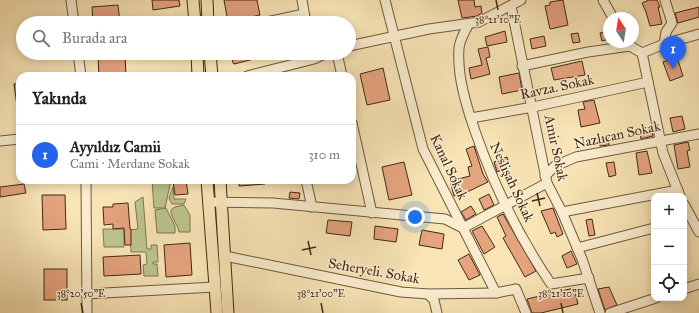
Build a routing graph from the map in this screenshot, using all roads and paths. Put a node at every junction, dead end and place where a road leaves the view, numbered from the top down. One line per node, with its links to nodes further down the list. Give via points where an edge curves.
1 (71, 0): 11 (street)
2 (193, 0): 12 (main road)
3 (207, 0): 13 (main road)
4 (302, 0): 14 (street)
5 (385, 0): 17 (street, Kanal Sokak)
6 (521, 0): 9 (street)
7 (603, 0): 10 (street)
8 (665, 0): 19 (street, via 672,23 664,38)
9 (511, 6): 15 (street); 28 (street, Amir Sokak)
10 (610, 12)
11 (73, 16)
12 (194, 16)
13 (208, 16)
14 (305, 16)
15 (468, 25): 17 (street, via 444,26); 36 (street, Neslişah Sokak, via 459,47 465,98)
16 (699, 34): 19 (street)
17 (394, 35): 18 (street); 56 (street, Kanal Sokak, via 423,150)
18 (356, 44)
19 (664, 44): 22 (street)
20 (608, 48): 28 (street)
21 (634, 48): 22 (street)
22 (642, 53): 34 (street)
23 (79, 60): 29 (street)
24 (197, 60): 30 (main road)
25 (211, 60): 31 (main road)
26 (307, 60): 32 (street)
27 (339, 60): 33 (street)
28 (522, 66): 35 (street, Amir Sokak)
29 (80, 72)
30 (198, 72)
31 (212, 72)
32 (285, 72)
33 (341, 72)
34 (648, 82): 35 (street, Ravza. Sokak); 39 (street)
35 (533, 107): 36 (street, Ravza. Sokak); 42 (street, Amir Sokak)
36 (471, 118): 51 (street, Neslişah Sokak)
37 (699, 134): 39 (street, Nazlıcan Sokak)
38 (16, 139): 40 (street)
39 (660, 140): 42 (street, Nazlıcan Sokak, via 576,157 555,166); 47 (street, via 667,166)
40 (0, 141)
41 (356, 141): 54 (street)
42 (546, 179): 51 (street, Nazlıcan Sokak); 53 (street, Amir Sokak)
43 (86, 184): 66 (street)
44 (207, 184): 50 (main road)
45 (220, 184): 49 (main road)
46 (307, 184): 52 (street)
47 (679, 193)
48 (651, 198): 53 (street)
49 (222, 201): 50 (street); 52 (street); 60 (main road)
50 (208, 202): 63 (main road)
51 (505, 206): 56 (street, Nazlıcan Sokak); 61 (street, Neslişah Sokak, via 531,255 551,284)
52 (312, 207): 54 (street)
53 (562, 212): 59 (street, Amir Sokak)
54 (372, 213): 56 (street, via 445,219)
55 (688, 220): 58 (street)
56 (463, 228): 65 (street, Kanal Sokak)
57 (651, 229): 59 (street)
58 (699, 232)
59 (576, 248): 61 (street, Amir Sokak)
60 (225, 256): 67 (street, Seheryeli. Sokak, via 401,292); 71 (main road)
61 (589, 278): 74 (street, Amir Sokak)
62 (699, 284): 64 (street)
63 (215, 287): 66 (street); 70 (main road)
64 (687, 288)
65 (496, 293): 67 (street, Seheryeli. Sokak); 73 (street, via 516,289)
66 (86, 294): 69 (street)
67 (428, 294): 72 (street, via 434,300)
68 (651, 300): 75 (street)
69 (87, 313)
70 (217, 313)
71 (228, 313)
72 (437, 313)
73 (526, 313)
74 (600, 313)
75 (610, 313)

